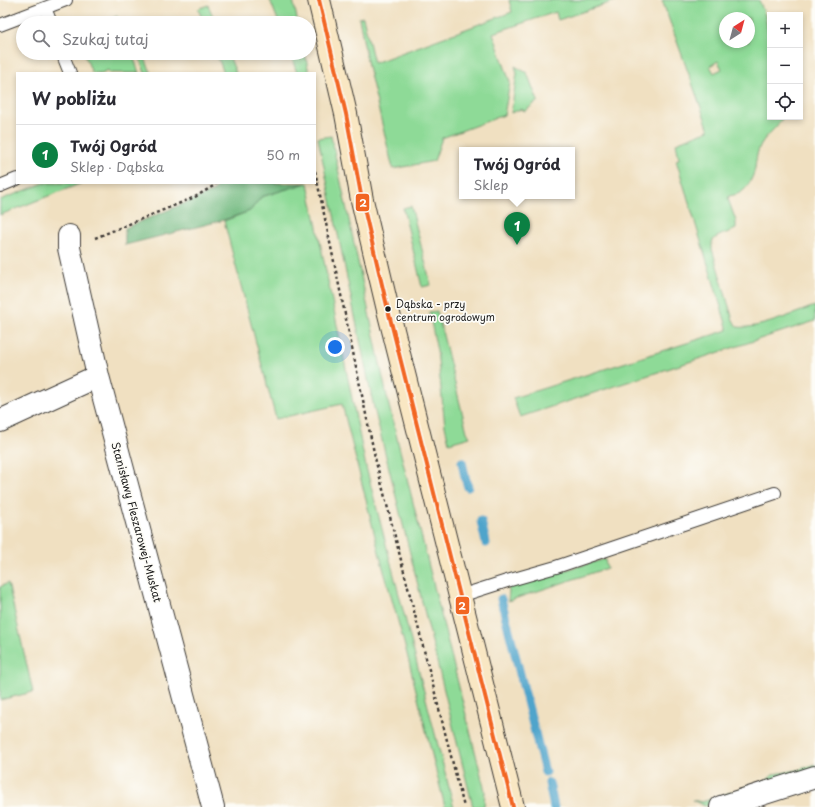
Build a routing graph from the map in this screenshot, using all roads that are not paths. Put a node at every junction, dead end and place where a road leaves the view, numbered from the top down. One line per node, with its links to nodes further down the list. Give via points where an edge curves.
1 (66, 0): 3 (lane)
2 (319, 0): 16 (street, via 388,310)
3 (45, 8): 4 (lane); 5 (lane)
4 (24, 16)
5 (48, 16)
6 (16, 19): 7 (lane)
7 (0, 25)
8 (65, 60): 9 (lane)
9 (70, 72)
10 (16, 179): 11 (lane)
11 (0, 186)
12 (69, 242): 13 (street, Stanisławy Fleszarowej-Muskat)
13 (98, 376): 14 (street); 18 (street, Stanisławy Fleszarowej-Muskat)
14 (0, 421)
15 (775, 493): 16 (lane, via 556,567)
16 (460, 596): 19 (street)
17 (815, 777): 20 (street)
18 (213, 807)
19 (513, 807)
20 (721, 807)

